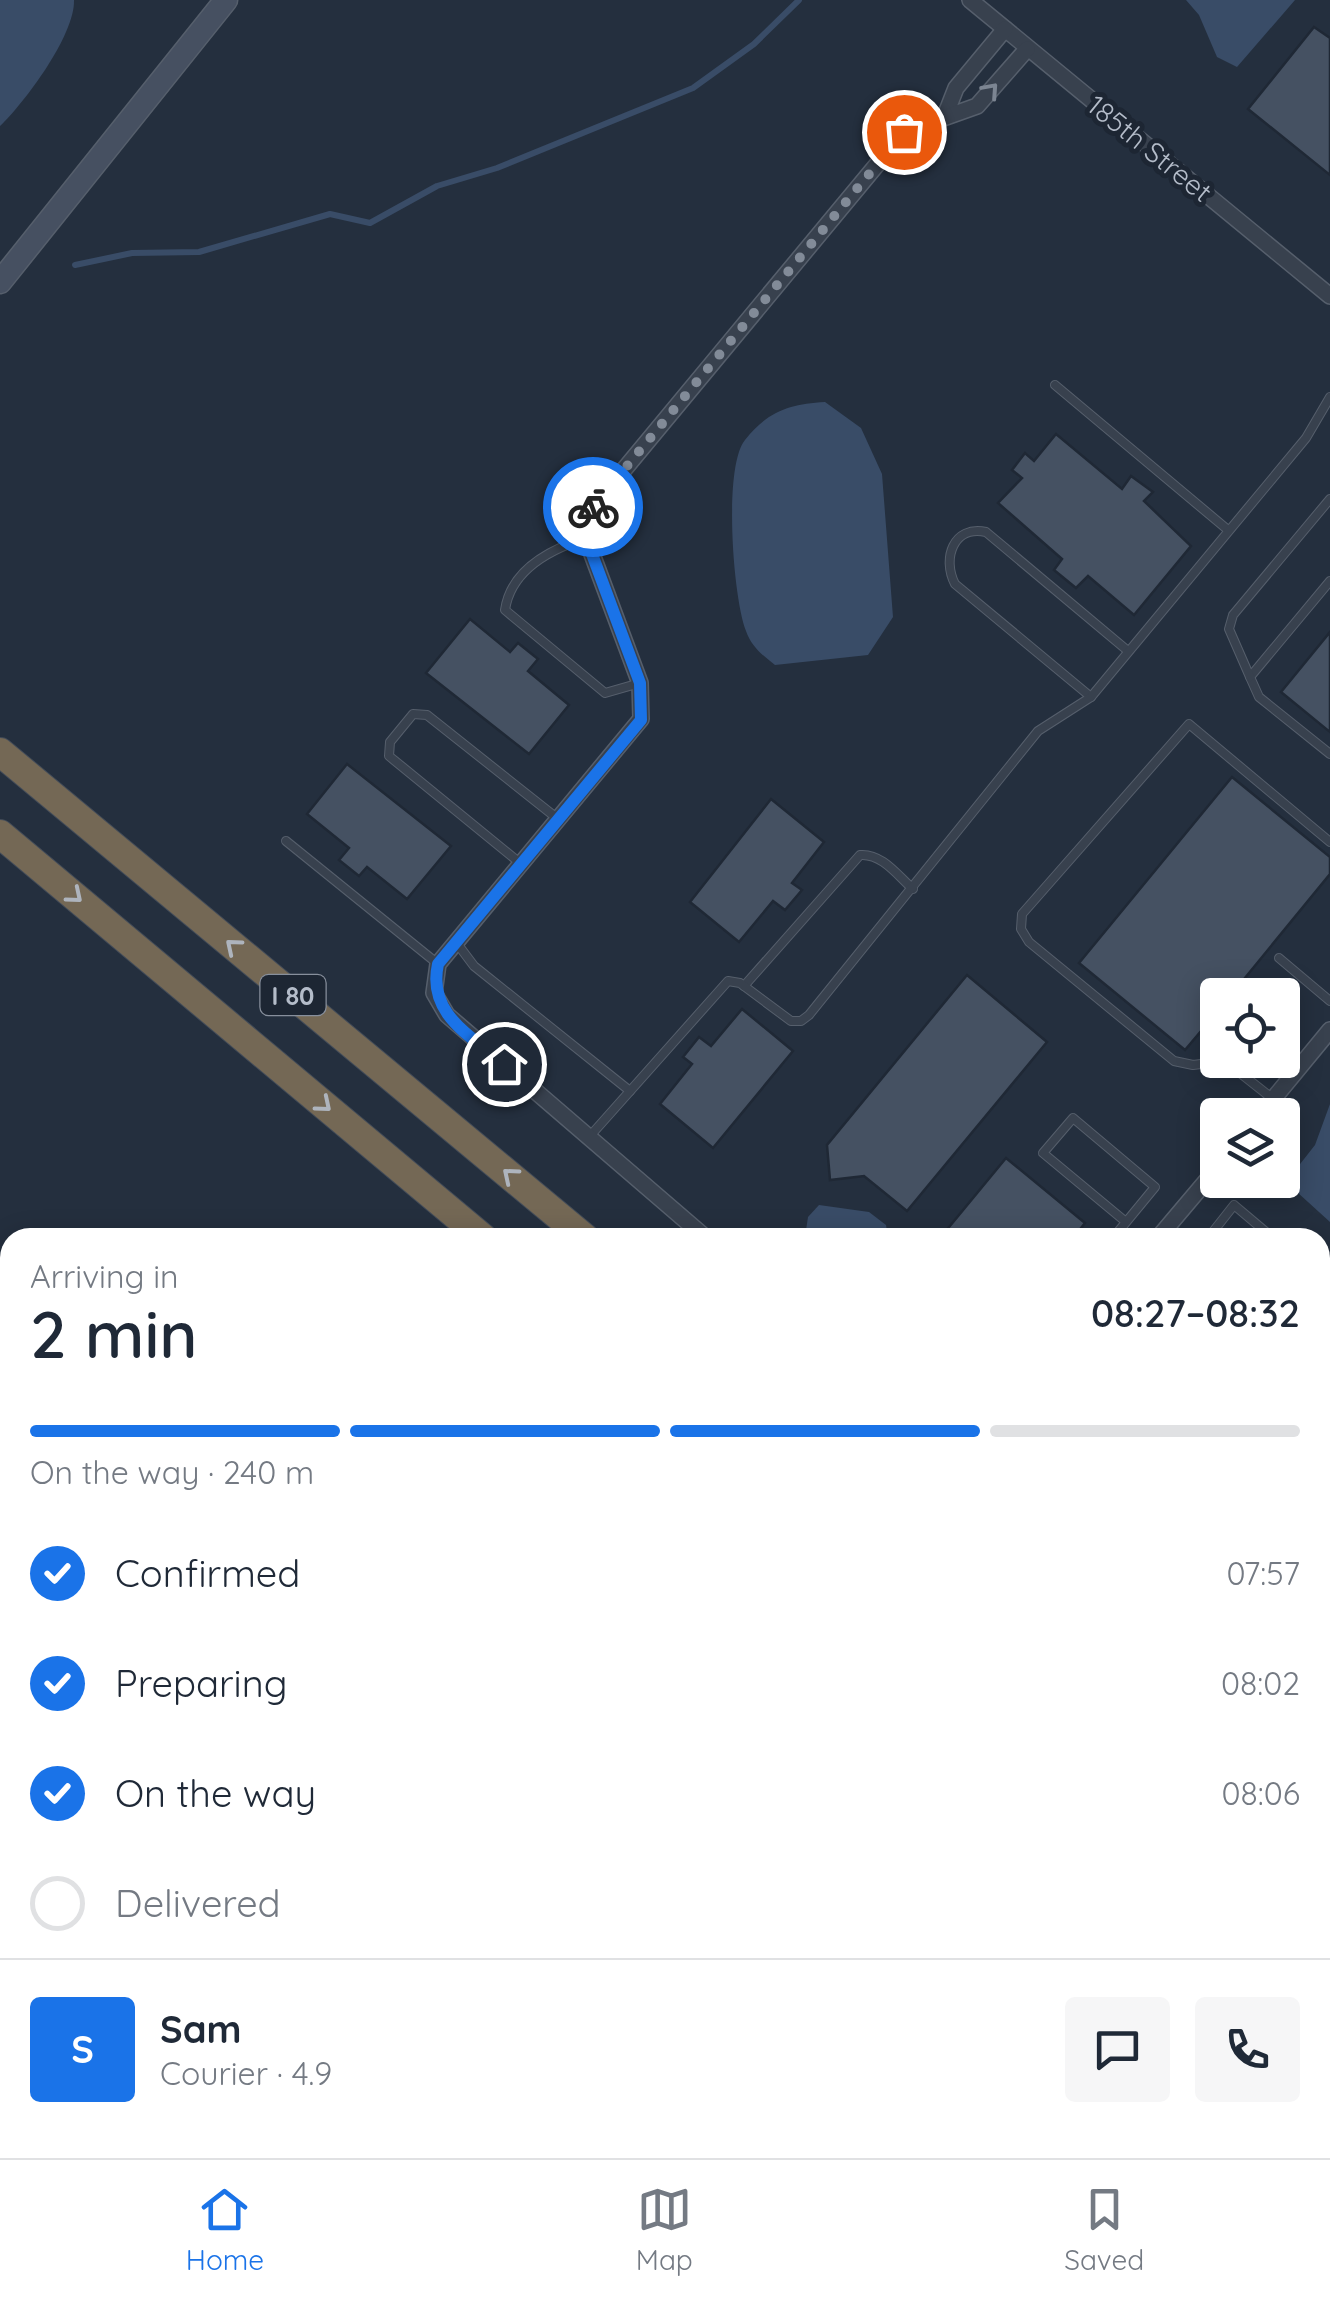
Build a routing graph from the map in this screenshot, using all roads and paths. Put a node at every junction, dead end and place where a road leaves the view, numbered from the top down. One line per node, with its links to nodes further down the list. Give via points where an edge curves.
1 (226, 0): 6 (street)
2 (970, 0): 3 (street, 185th Street)
3 (1005, 29): 4 (street, 185th Street); 5 (street, via 956,88)
4 (1027, 48): 5 (street, one-way to 4, via 976,106); 7 (street, 185th Street)
5 (945, 116): 12 (street, via 904,132 593,507)
6 (0, 282)
7 (1330, 296)
8 (1055, 385): 11 (lane)
9 (1330, 397): 11 (lane, via 1306,438)
10 (1330, 498): 15 (lane, via 1232,615 1229,629)
11 (1228, 530): 14 (lane)
12 (586, 538): 16 (street); 16 (lane, via 543,552 507,597 505,610 605,693)
13 (1330, 581): 15 (lane)
14 (1128, 651): 17 (lane); 17 (lane, via 986,532 967,532 958,540 947,554 954,584)
15 (1250, 677): 19 (lane, via 1259,697)
16 (640, 683): 20 (street, via 641,720)
17 (1091, 697): 25 (lane, via 1038,731)
18 (0, 752): 39 (highway, I 80, one-way to 18)
19 (1330, 754)
20 (558, 819): 24 (street); 24 (lane, via 427,715 413,714 390,742 389,756)
21 (0, 834): 38 (highway, I 80, one-way to 38)
22 (286, 841): 28 (lane)
23 (1330, 842): 33 (lane, via 1189,724 1022,914 1029,942 1174,1061 1224,1061)
24 (521, 864): 26 (street)
25 (913, 889): 29 (lane, via 886,864 860,855); 29 (lane, via 801,1021)
26 (456, 942): 28 (street); 32 (lane, via 474,966)
27 (1279, 958): 30 (lane)
28 (438, 964): 35 (street, via 434,993 448,1014)
29 (744, 986): 32 (lane, via 728,981 720,987)
30 (1330, 1001)
31 (1330, 1030): 34 (street)
32 (630, 1091): 35 (lane)
33 (1272, 1098)
34 (1274, 1098)
35 (589, 1138): 40 (street)
36 (1200, 1188): 42 (street)
37 (1126, 1222): 37 (lane, via 1156,1186 1073,1118 1043,1153); 41 (lane)
38 (471, 1228)
39 (573, 1228)
40 (694, 1228)
41 (1121, 1228)
42 (1166, 1228)
43 (1216, 1228): 44 (lane, via 1234,1205)
44 (1262, 1228)

